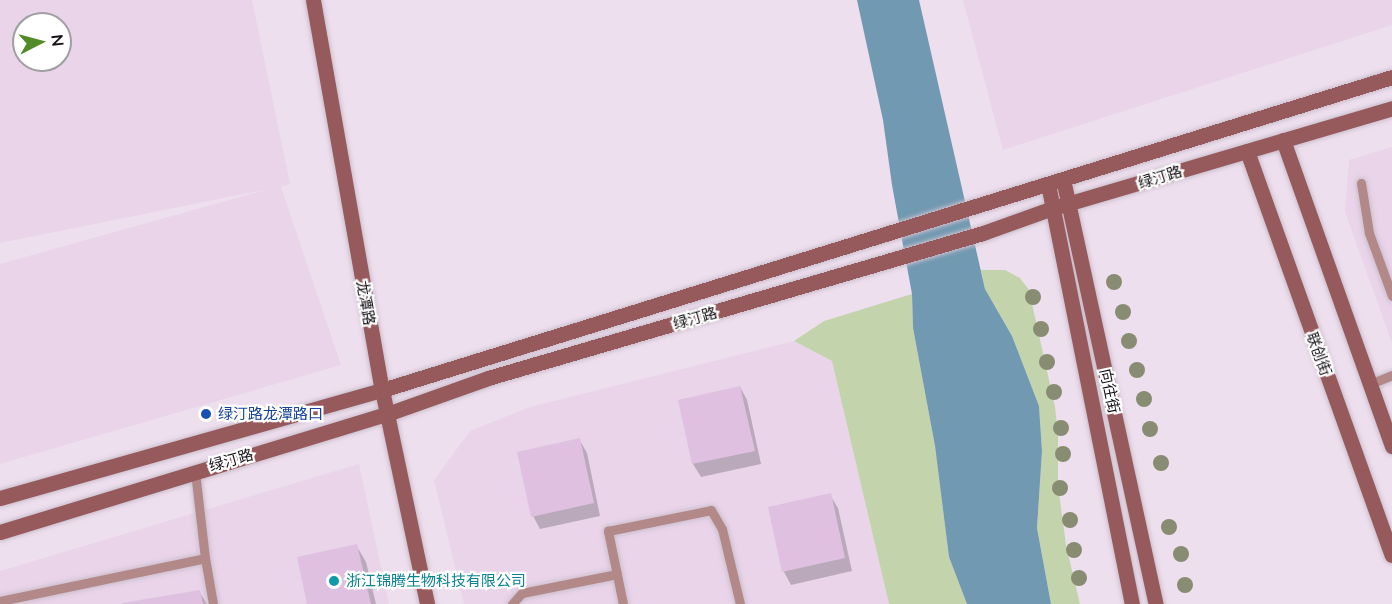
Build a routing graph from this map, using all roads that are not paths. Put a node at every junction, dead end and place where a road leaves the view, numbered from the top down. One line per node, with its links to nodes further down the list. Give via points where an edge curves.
1 (313, 0): 13 (main road, 龙潭路)
2 (1392, 77): 6 (main road, 绿汀路)
3 (1392, 108): 4 (main road, 绿汀路)
4 (1283, 140): 5 (main road, 绿汀路); 12 (main road)
5 (1247, 151): 8 (main road, 绿汀路); 19 (main road, 联创街)
6 (1055, 181): 8 (main road, 向往街); 9 (main road, 向往街); 13 (main road, 绿汀路)
7 (1361, 183): 10 (lane, via 1369,233)
8 (1070, 203): 9 (main road, 绿汀路); 29 (main road, 向往街)
9 (1053, 208): 14 (main road, 绿汀路, via 983,233 488,378); 28 (main road, 向往街)
10 (1392, 296)
11 (1392, 375): 12 (lane)
12 (1370, 384): 15 (main road)
13 (382, 390): 14 (main road, 龙潭路); 17 (main road, 绿汀路)
14 (387, 414): 16 (main road, 绿汀路); 24 (main road, 龙潭路)
15 (1392, 446)
16 (195, 471): 18 (main road, 绿汀路); 20 (lane)
17 (0, 498)
18 (0, 532)
19 (1392, 555)
20 (205, 558): 22 (lane); 23 (lane)
21 (617, 574): 25 (lane, via 522,593); 26 (lane); 27 (lane, via 608,531 711,510 722,529)
22 (0, 601)
23 (213, 604)
24 (427, 604)
25 (512, 604)
26 (623, 604)
27 (740, 604)
28 (1132, 604)
29 (1156, 604)

